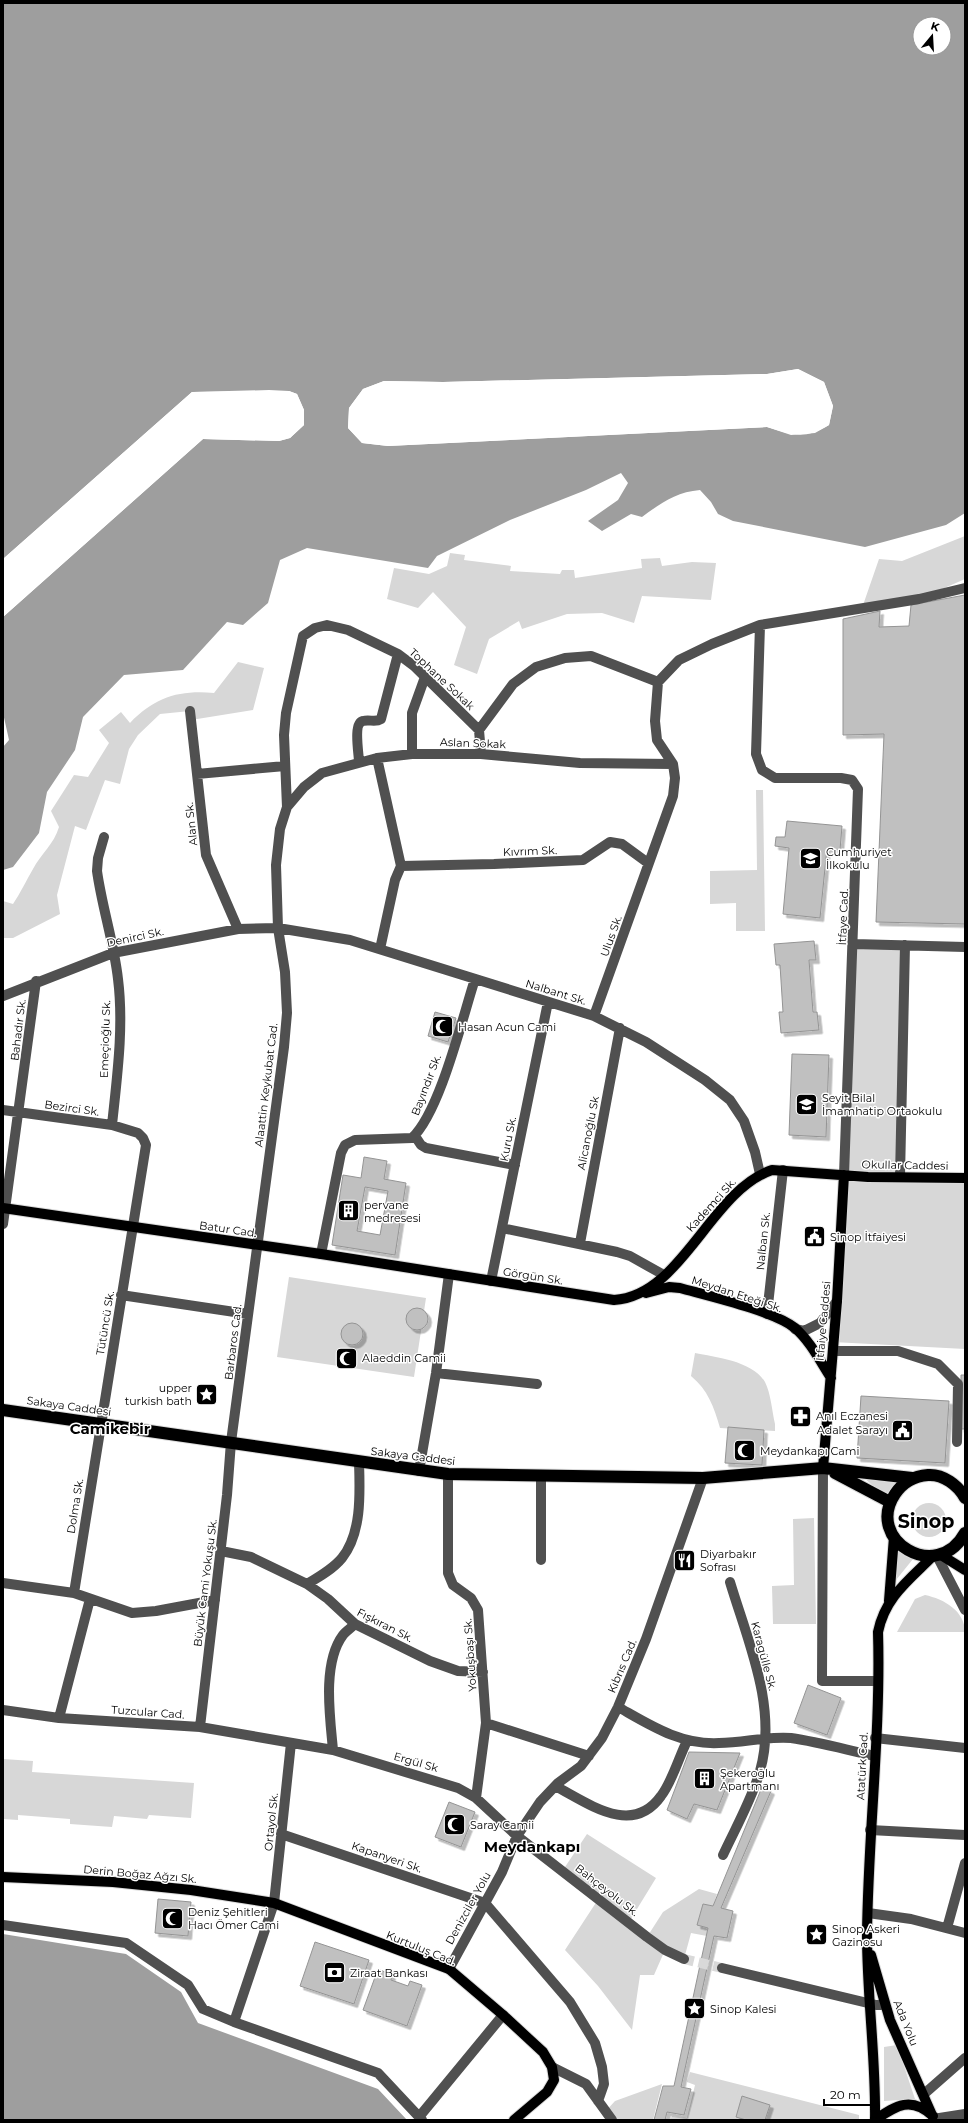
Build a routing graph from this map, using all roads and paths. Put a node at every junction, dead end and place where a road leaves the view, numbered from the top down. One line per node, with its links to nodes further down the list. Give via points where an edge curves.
1 (965, 588): 2 (street, via 920,599)
2 (760, 625): 5 (street, via 679,660); 21 (street, İtfaye Cad., via 756,754 762,770 775,778 852,780 858,789)
3 (398, 654): 4 (street, Tophane Sokak); 11 (street, via 382,720 359,723); 13 (street, Tophane Sokak, via 348,630 327,625 315,628 303,636 286,713)
4 (425, 677): 7 (street, Tophane Sokak); 8 (street, via 412,713)
5 (658, 682): 7 (street, via 591,656 565,658 536,667 513,684); 12 (street, via 655,721 657,740)
6 (190, 711): 14 (street, Alan Sk.)
7 (479, 730): 9 (street)
8 (412, 754): 9 (street, Aslan Sokak); 10 (street, Aslan Sokak)
9 (481, 754): 12 (street, Aslan Sokak, via 580,764)
10 (377, 758): 11 (street, Aslan Sokak); 18 (street)
11 (359, 762): 15 (street, Aslan Sokak, via 322,773 304,787)
12 (673, 764): 17 (street, Ulus Sk., via 673,796)
13 (285, 766): 14 (street); 15 (street, Tophane Sokak)
14 (198, 774): 20 (street, Alan Sk., via 206,855)
15 (287, 807): 19 (street, Alaattin Keykubat Cad., via 280,829 276,865)
16 (104, 837): 25 (street, Emeçioğlu Sk., via 97,871)
17 (648, 863): 18 (street, Kıvrım Sk., via 622,844 610,842 583,860); 30 (street, Ulus Sk.)
18 (401, 866): 24 (street, via 395,880)
19 (278, 928): 20 (street, Denirci Sk.); 24 (street, Nalbant Sk., via 350,940); 47 (street, Alaattin Keykubat Cad., via 285,972 287,1013)
20 (238, 929): 25 (street, Denirci Sk.)
21 (854, 944): 22 (street); 39 (street, İtfaye Cad.)
22 (905, 946): 23 (street); 40 (street)
23 (965, 946)
24 (380, 949): 26 (street, Nalbant Sk.)
25 (113, 953): 27 (street, Denirci Sk.); 34 (street, Emeçioğlu Sk., via 118,979 119,1030)
26 (475, 979): 29 (street, Nalbant Sk.); 35 (street, Bayındır Sk., via 426,1122)
27 (36, 982): 28 (street, Denirci Sk.); 33 (street, Bahadır Sk.)
28 (3, 996)
29 (548, 1002): 30 (street, Nalbant Sk.); 36 (street, Kuru Sk.)
30 (594, 1016): 31 (street, Nalbant Sk.)
31 (620, 1028): 38 (street, Nalbant Sk., via 673,1058 730,1100 744,1121); 46 (street, Alicanoğlu Sk)
32 (3, 1110): 33 (street, Bezirci Sk.)
33 (19, 1112): 34 (street, Bezirci Sk.); 42 (street, Bahadır Sk.)
34 (112, 1125): 44 (street, Bezirci Sk., via 138,1133 146,1145)
35 (415, 1136): 36 (street, via 420,1145 426,1148); 48 (street, via 402,1139 355,1140 346,1145 341,1153)
36 (515, 1165): 45 (street, Kuru Sk.)
37 (783, 1170): 38 (main road, Kademci Sk.); 39 (main road, Kademci Sk.); 57 (street, Nalban Sk.)
38 (760, 1174): 50 (main road, Kademci Sk., via 740,1189)
39 (844, 1175): 40 (main road, Okullar Caddesi); 55 (main road, İtfaiye Caddesi)
40 (900, 1177): 41 (main road, Okullar Caddesi)
41 (965, 1178)
42 (4, 1208): 43 (street, Bahadır Sk.); 44 (main road, Batur Cad.)
43 (3, 1224)
44 (132, 1227): 47 (main road, Batur Cad.); 52 (street, Tütüncü Sk.)
45 (502, 1228): 46 (street); 51 (street, Kuru Sk.)
46 (580, 1243): 50 (street, via 630,1256)
47 (257, 1245): 48 (main road, Batur Cad.); 56 (street, Barbaros Cad.)
48 (321, 1254): 49 (main road, Batur Cad.)
49 (449, 1274): 51 (main road, Görgün Sk.); 60 (street)
50 (664, 1275): 53 (main road, Kademci Sk.)
51 (491, 1281): 54 (main road, Görgün Sk.)
52 (121, 1295): 56 (street); 64 (street, Tütüncü Sk.)
53 (634, 1297): 54 (main road, Kademci Sk.); 57 (main road, Meydan Eteği Sk., via 655,1289 680,1288)
54 (614, 1300)
55 (837, 1301): 58 (street, via 820,1323 804,1331); 59 (main road, İtfaiye Caddesi)
56 (248, 1314): 65 (street, Barbaros Cad.)
57 (767, 1314): 58 (main road, Meydan Eteği Sk.)
58 (795, 1329): 61 (main road, Meydan Eteği Sk., via 810,1345)
59 (833, 1351): 61 (main road, İtfaiye Caddesi); 66 (street, via 898,1350 938,1364 958,1384)
60 (436, 1373): 62 (street); 69 (street)
61 (831, 1378): 68 (main road, İtfaiye Caddesi)
62 (537, 1384)
63 (3, 1410): 64 (highway, Sakaya Caddesi)
64 (101, 1424): 65 (highway, Sakaya Caddesi); 85 (street, Dolma Sk.)
65 (231, 1442): 67 (highway, Sakaya Caddesi); 78 (street, Büyük Cami Yokuşu Sk.)
66 (957, 1442)
67 (359, 1462): 69 (highway, Sakaya Caddesi); 84 (street, via 357,1522 351,1540 342,1558)
68 (823, 1468): 72 (highway, Sakaya Caddesi); 73 (highway, Sakaya Caddesi); 75 (highway); 92 (street, via 822,1681)
69 (419, 1471): 70 (highway, Sakaya Caddesi)
70 (448, 1474): 71 (highway, Sakaya Caddesi); 91 (street, Yokuşbaşı Sk., via 448,1573 453,1585 472,1598 478,1610)
71 (541, 1476): 72 (highway, Sakaya Caddesi); 80 (street)
72 (703, 1478): 93 (street, Kıbrıs Cad., via 646,1639)
73 (912, 1478): 74 (highway, Sakaya Caddesi, via 929,1475 948,1480); 75 (highway, via 900,1486)
74 (965, 1498)
75 (890, 1502): 77 (highway, via 887,1517)
76 (965, 1533): 79 (highway, via 949,1552)
77 (894, 1537): 79 (highway, via 902,1547 912,1553); 88 (main road)
78 (221, 1551): 84 (street, Fışkıran Sk., via 251,1557); 87 (street, Büyük Cami Yokuşu Sk.)
79 (937, 1556): 81 (main road); 88 (main road); 89 (street)
80 (541, 1560)
81 (965, 1570)
82 (730, 1582): 98 (street, Karagülle Sk., via 758,1673 765,1707)
83 (3, 1584): 85 (street)
84 (307, 1584): 90 (street, Fışkıran Sk.)
85 (74, 1593): 86 (street)
86 (90, 1599): 87 (street, via 132,1613); 95 (street)
87 (215, 1600): 97 (street, Büyük Cami Yokuşu Sk.)
88 (889, 1601): 92 (main road, Atatürk Cad., via 881,1617 878,1632)
89 (965, 1610)
90 (355, 1624): 91 (street, Fışkıran Sk., via 430,1661 458,1671); 103 (street, via 343,1635 330,1672)
91 (483, 1672): 96 (street, Yokuşbaşı Sk.)
92 (877, 1681): 99 (main road, Atatürk Cad.)
93 (618, 1707): 100 (street, via 655,1728); 104 (street, Kıbrıs Cad., via 602,1738)
94 (3, 1710): 95 (street, Tuzcular Cad.)
95 (59, 1718): 97 (street, Tuzcular Cad.)
96 (486, 1722): 104 (street); 107 (street, Yokuşbaşı Sk.)
97 (200, 1727): 101 (street, Tuzcular Cad.)
98 (765, 1737): 100 (street, via 718,1744); 105 (street, via 792,1738); 112 (street, Karagülle Sk., via 764,1756 758,1778)
99 (875, 1738): 102 (street); 105 (main road, Atatürk Cad.)
100 (687, 1741): 106 (street, via 662,1796 640,1813 618,1816 604,1812)
101 (291, 1743): 103 (street, Ergül Sk); 109 (street, Ortayol Sk.)
102 (965, 1748)
103 (333, 1750): 107 (street, Ergül Sk, via 438,1781)
104 (589, 1756): 106 (street, Kıbrıs Cad., via 581,1766)
105 (875, 1756): 108 (main road, Atatürk Cad.)
106 (555, 1786): 111 (street, Kıbrıs Cad., via 540,1802)
107 (476, 1798): 111 (street, Ergül Sk)
108 (870, 1830): 110 (street); 117 (main road, Atatürk Cad.)
109 (281, 1834): 115 (street, Kapanyeri Sk.); 116 (street, Ortayol Sk.)
110 (965, 1835)
111 (517, 1836): 115 (street, Denizciler Yolu); 122 (street, Bahçeyolu Sk., via 647,1937)
112 (723, 1855)
113 (965, 1863): 119 (street)
114 (3, 1877): 116 (main road, Derin Boğaz Ağzı Sk., via 113,1882 191,1890)
115 (485, 1903): 124 (street, Denizciler Yolu); 132 (street, via 570,2002 595,2043 604,2084)
116 (274, 1904): 124 (main road, Kurtuluş Cad.); 128 (street, Ortayol Sk.)
117 (868, 1913): 119 (street, via 911,1919); 121 (main road, Atatürk Cad.)
118 (3, 1925): 128 (street, via 126,1943 188,1985 203,2009)
119 (947, 1928): 120 (street)
120 (965, 1933)
121 (867, 1936): 125 (main road, Ada Yolu); 126 (main road)
122 (684, 1959)
123 (722, 1968): 126 (street)
124 (448, 1970): 127 (main road, Kurtuluş Cad.)
125 (884, 2001): 126 (street, via 881,2005); 131 (main road, Ada Yolu)
126 (868, 2003): 138 (main road, via 876,2075)
127 (503, 2015): 130 (main road, Kurtuluş Cad., via 543,2052); 135 (street)
128 (234, 2022): 135 (street, via 378,2073)
129 (965, 2058): 131 (street)
130 (552, 2067): 132 (street, via 586,2084); 136 (main road, via 554,2080 546,2092)
131 (924, 2094): 134 (main road, Ada Yolu)
132 (598, 2101): 137 (street)
133 (965, 2114): 134 (street)
134 (933, 2118): 138 (main road, via 917,2105 900,2104)
135 (421, 2119)
136 (514, 2120)
137 (612, 2120)
138 (875, 2120)

